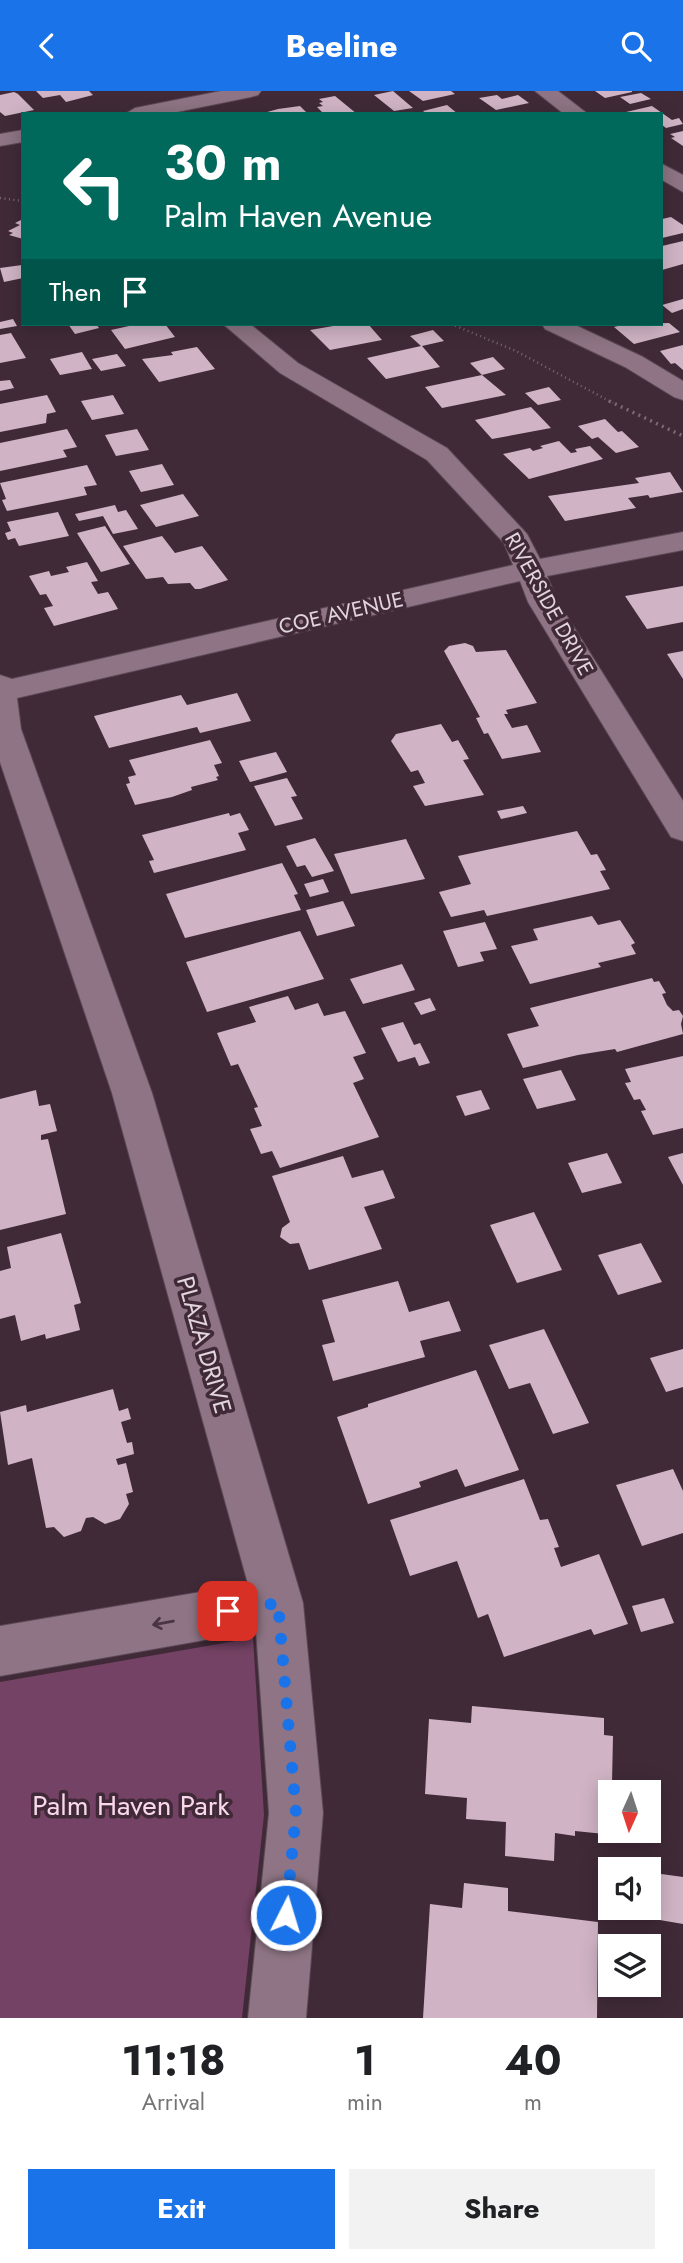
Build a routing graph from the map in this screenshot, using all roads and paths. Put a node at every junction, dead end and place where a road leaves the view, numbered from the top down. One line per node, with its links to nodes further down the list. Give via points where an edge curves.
1 (144, 91): 4 (street)
2 (251, 91): 4 (street)
3 (545, 91): 6 (street)
4 (164, 108): 5 (street)
5 (145, 112)
6 (575, 112)
7 (21, 136): 8 (street)
8 (0, 140)
9 (663, 171): 10 (street)
10 (683, 185)
11 (0, 198): 12 (path)
12 (21, 201)
13 (236, 326): 19 (street, RIVERSIDE DRIVE, via 289,368 437,454 517,540)
14 (456, 326): 17 (path, via 516,351)
15 (558, 326): 16 (street, via 634,362)
16 (683, 392)
17 (683, 436)
18 (683, 541): 19 (street, COE AVENUE)
19 (530, 570): 21 (street, COE AVENUE); 22 (street, RIVERSIDE DRIVE, via 543,602)
20 (0, 685): 21 (street, PLAZA DRIVE)
21 (0, 692): 23 (street, PLAZA DRIVE, via 5,729 132,1093)
22 (683, 829)
23 (278, 1603): 24 (street, one-way to 24); 25 (street, PLAZA DRIVE, via 296,1813)
24 (0, 1651)
25 (277, 2018)

